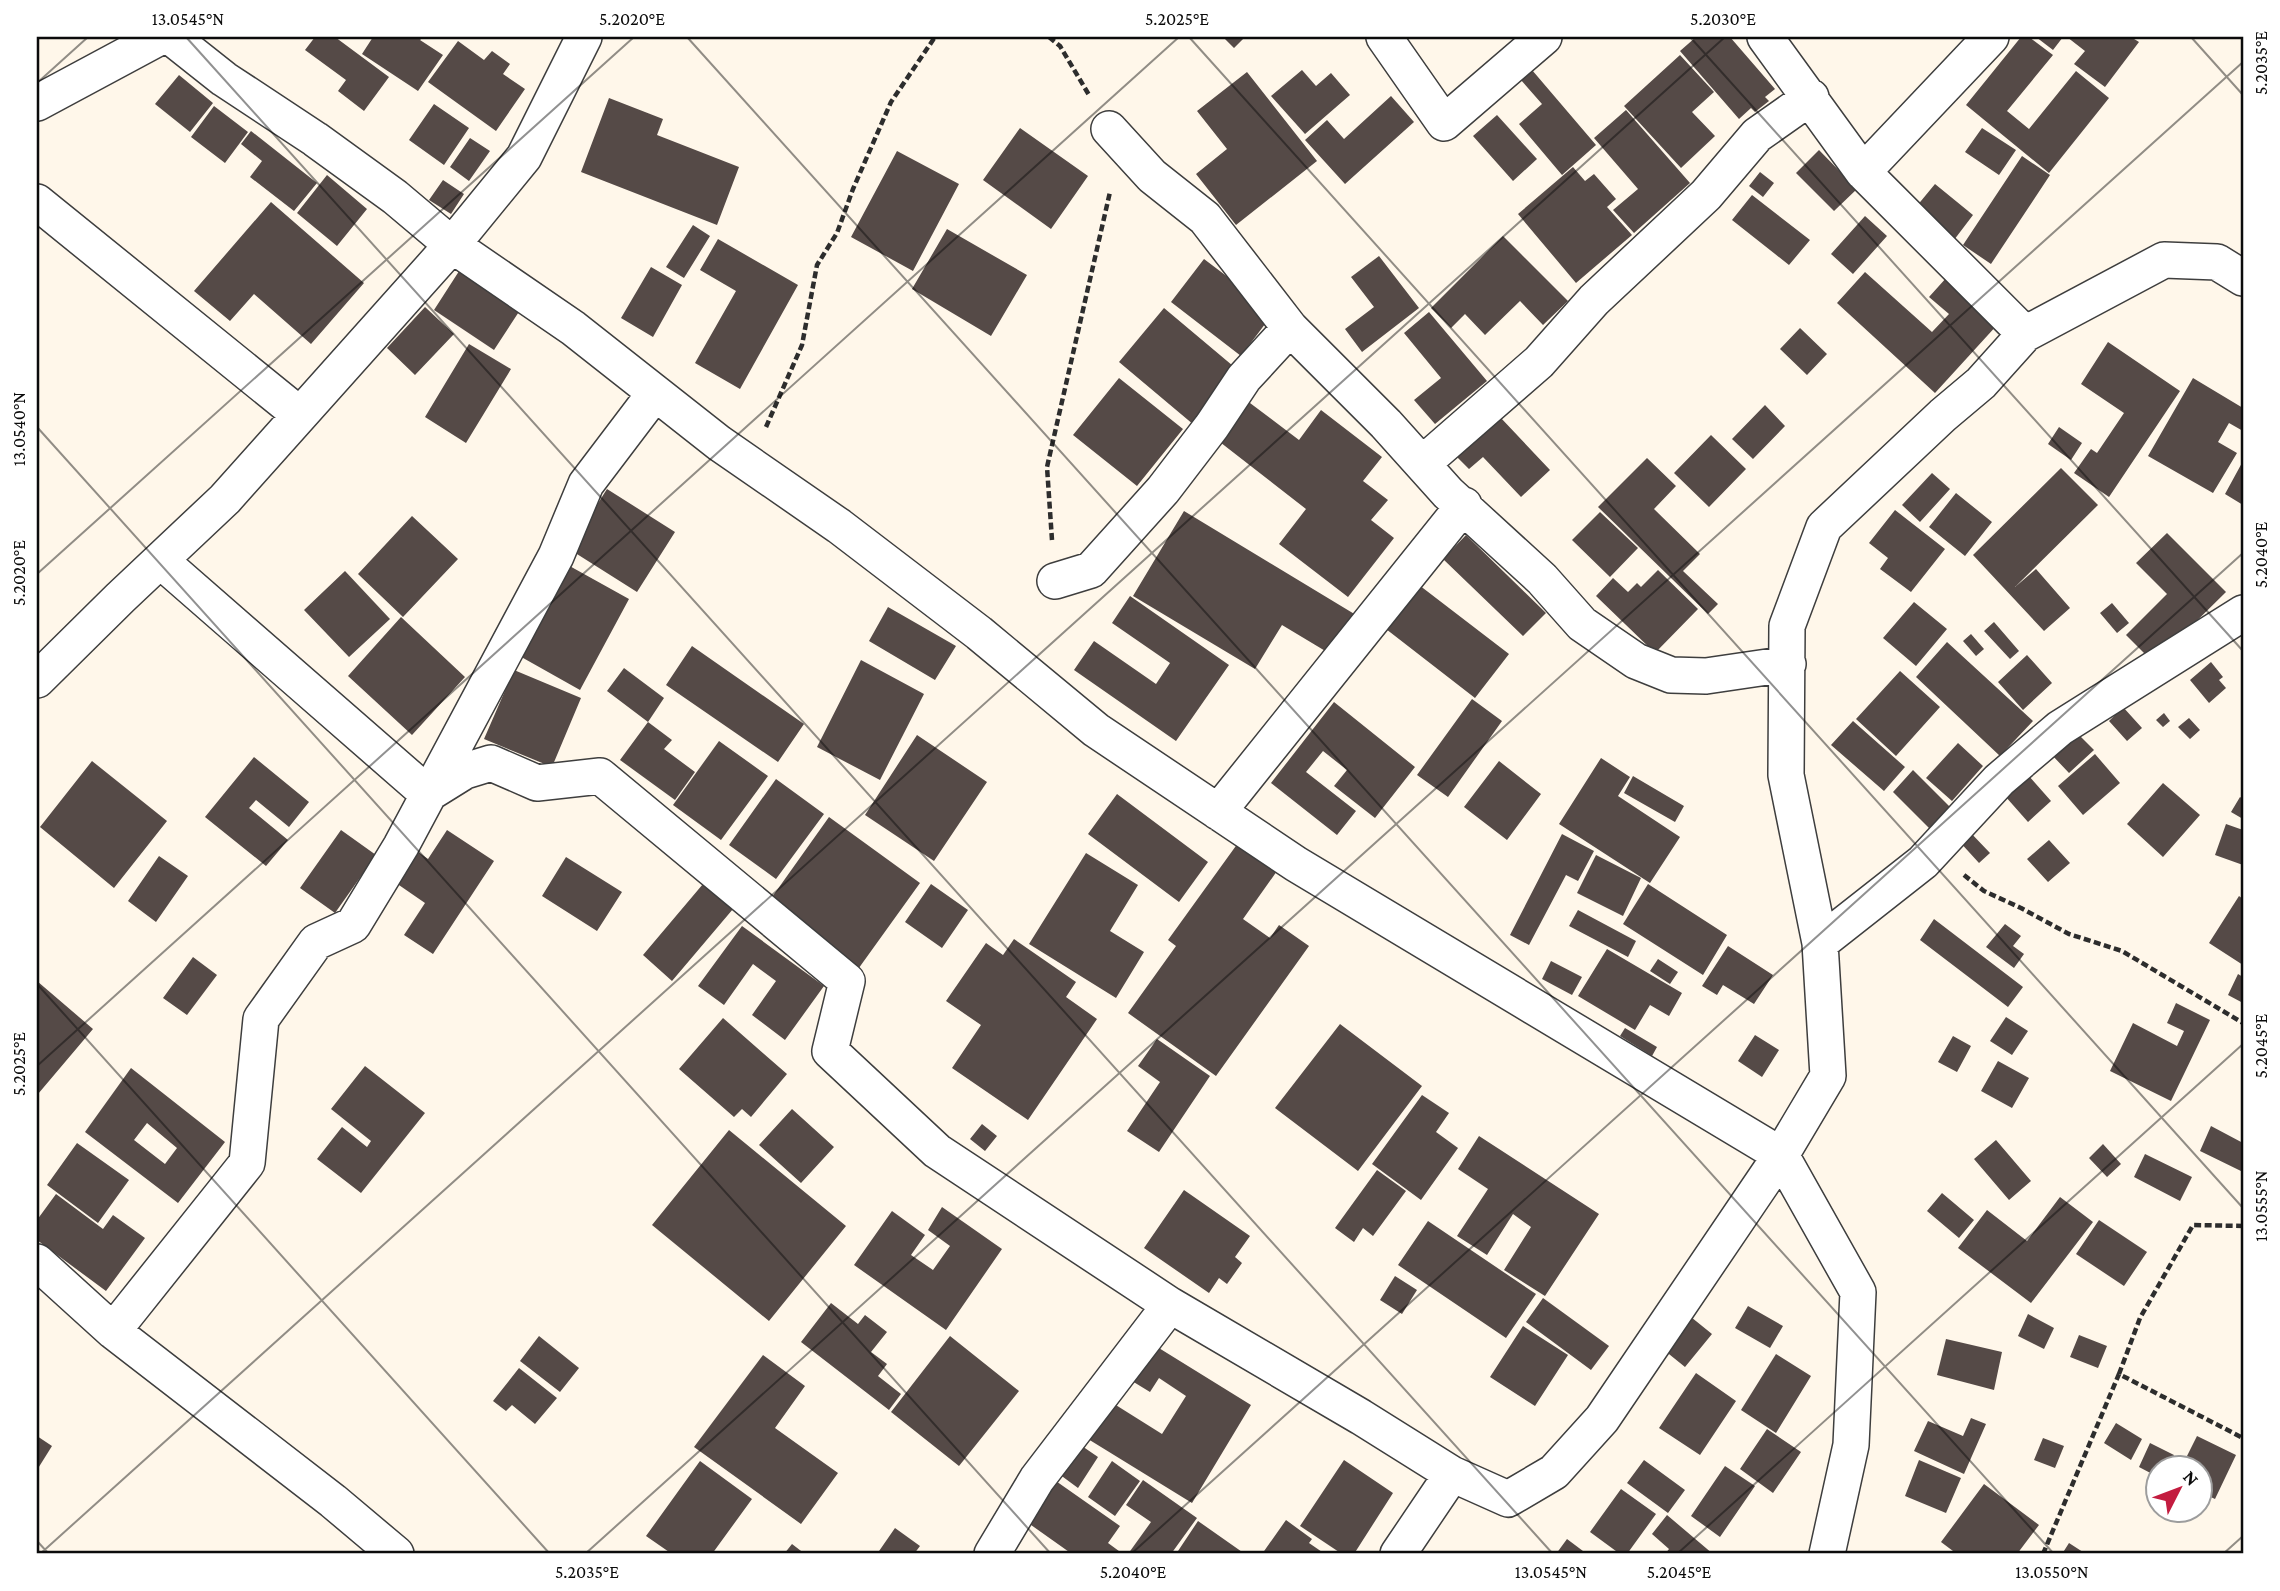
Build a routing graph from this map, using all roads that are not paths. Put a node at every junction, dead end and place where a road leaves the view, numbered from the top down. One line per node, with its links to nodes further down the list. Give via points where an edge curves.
1 (160, 37): 9 (street)
2 (171, 37): 13 (street, via 395,197)
3 (1384, 37): 4 (street, via 1444,122)
4 (1544, 37)
5 (1765, 37): 8 (street)
6 (1991, 37): 11 (street)
7 (580, 38): 13 (street, via 524,157)
8 (1811, 97): 11 (street); 19 (street, via 1757,135 1706,195 1594,300 1539,362)
9 (37, 103)
10 (1109, 129): 15 (street, via 1152,176 1205,218)
11 (1863, 172): 16 (street)
12 (37, 202): 18 (street)
13 (452, 245): 17 (street, via 573,328); 18 (street)
14 (2243, 278): 16 (street, via 2217,262 2164,260)
15 (1290, 328): 19 (street); 22 (street, via 1244,378 1163,489 1091,570)
16 (2025, 334): 24 (street, via 1981,383 1824,527 1787,626)
17 (655, 393): 26 (street, via 586,484 556,556); 27 (street, via 969,624 1096,730)
18 (300, 415): 21 (street, via 225,499)
19 (1422, 464): 20 (street)
20 (1464, 505): 24 (street, via 1582,624 1636,661 1671,675 1706,676); 27 (street)
21 (161, 561): 25 (street); 26 (street)
22 (1055, 581)
23 (2243, 613): 28 (street, via 2060,728 1999,780 1923,862)
24 (1788, 664): 28 (street, via 1786,775)
25 (37, 680)
26 (428, 794): 31 (street, via 465,771 491,763 537,783 600,776 847,981 830,1051 917,1133 937,1151); 32 (street, via 354,925 316,942 261,1019 247,1163)
27 (1218, 812): 29 (street, via 1308,871)
28 (1820, 943): 29 (street, via 1828,1076)
29 (1781, 1155): 33 (street, via 1602,1419 1554,1472 1508,1499); 37 (street, via 1858,1292 1852,1445)
30 (37, 1262): 32 (street)
31 (1170, 1305): 33 (street); 35 (street, via 1037,1479)
32 (113, 1331): 34 (street)
33 (1452, 1474): 36 (street)
34 (396, 1554)
35 (992, 1554)
36 (1398, 1554)
37 (1827, 1554)

